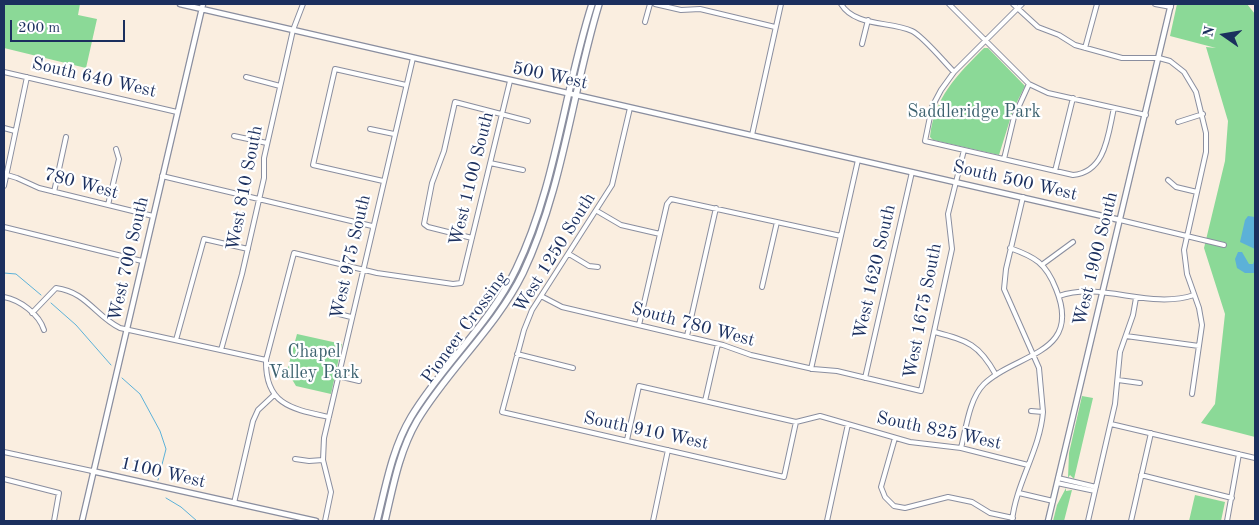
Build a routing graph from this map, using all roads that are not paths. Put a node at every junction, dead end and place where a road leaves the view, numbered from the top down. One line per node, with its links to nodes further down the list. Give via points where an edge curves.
1 (180, 4): 14 (street)
2 (303, 4): 20 (street, West 810 South)
3 (592, 4): 34 (highway, Pioneer Crossing)
4 (599, 4): 34 (highway, Pioneer Crossing)
5 (650, 4): 18 (street)
6 (655, 4): 19 (street, via 682,10 700,9)
7 (781, 4): 19 (street)
8 (949, 4): 21 (street)
9 (1013, 4): 16 (street)
10 (1022, 4): 16 (street)
11 (1096, 4): 23 (street)
12 (1155, 4): 15 (street)
13 (841, 5): 17 (street, via 848,13)
14 (203, 6): 20 (street); 38 (street, West 700 South)
15 (1171, 6): 25 (street, West 1900 South)
16 (1018, 9): 21 (street); 23 (street, via 1038,27)
17 (868, 20): 22 (street); 27 (street, via 913,31)
18 (645, 22)
19 (776, 27): 48 (street)
20 (293, 30): 24 (street, 500 West); 33 (street, West 810 South)
21 (987, 41): 27 (street); 31 (street)
22 (862, 44)
23 (1085, 48): 25 (street, via 1122,58)
24 (413, 58): 30 (street, 500 West); 32 (street, West 975 South)
25 (1159, 58): 39 (street, via 1174,63 1190,78); 40 (street, West 1900 South)
26 (4, 72): 28 (street, South 640 West)
27 (954, 72): 53 (street, via 932,107 926,141)
28 (27, 77): 38 (street, South 640 West); 46 (street)
29 (246, 78): 33 (street)
30 (510, 81): 34 (street, 500 West); 41 (street, West 1100 South)
31 (1029, 84): 35 (street, via 1048,93); 54 (street, via 1014,117)
32 (406, 85): 47 (street, West 975 South); 63 (street, via 335,69 313,165)
33 (280, 86): 51 (street, West 810 South)
34 (571, 95): 36 (street, 500 West); 158 (highway, Pioneer Crossing, via 546,191 526,249 501,297 422,401 403,432 390,467); 159 (highway, Pioneer Crossing, via 552,194 533,251 507,300 414,428 397,469)
35 (1073, 98): 37 (street); 58 (street)
36 (630, 108): 48 (street, 500 West); 72 (street, West 1250 South, via 617,171)
37 (1114, 108): 40 (street); 58 (street, via 1105,150 1098,162 1090,170 1072,175)
38 (177, 112): 61 (street, West 700 South)
39 (1202, 114): 43 (street); 67 (street, via 1206,152)
40 (1146, 115): 74 (street, West 1900 South)
41 (502, 116): 42 (street); 56 (street, West 1100 South); 81 (street, via 455,102 444,151 432,183 425,226)
42 (528, 121)
43 (1178, 122)
44 (4, 128): 46 (street)
45 (370, 129): 47 (street)
46 (15, 131): 60 (street)
47 (394, 134): 63 (street, West 975 South)
48 (752, 135): 55 (street, 500 West)
49 (234, 136): 51 (street)
50 (66, 137): 66 (street)
51 (267, 143): 69 (street, West 810 South)
52 (116, 149): 70 (street, via 119,159)
53 (964, 150): 54 (street); 64 (street, West 1675 South)
54 (1004, 159): 58 (street)
55 (858, 160): 59 (street, South 500 West); 79 (street)
56 (490, 163): 57 (street); 81 (street, West 1100 South)
57 (523, 170)
58 (1055, 171)
59 (912, 172): 64 (street, South 500 West); 118 (street, West 1620 South)
60 (5, 175): 65 (street); 66 (street, 780 West)
61 (162, 176): 69 (street); 73 (street, West 700 South)
62 (1168, 180): 67 (street, via 1176,187)
63 (383, 181): 76 (street, West 975 South)
64 (958, 182): 68 (street, South 500 West); 104 (street, West 1675 South, via 948,214 952,249)
65 (4, 186)
66 (54, 192): 70 (street, 780 West)
67 (1197, 192): 80 (street)
68 (1023, 197): 74 (street, South 500 West); 84 (street)
69 (259, 200): 76 (street); 85 (street, West 810 South)
70 (108, 205): 73 (street, 780 West)
71 (716, 208): 75 (street); 78 (street, via 670,199); 105 (street)
72 (597, 211): 78 (street, via 621,224); 86 (street, West 1250 South)
73 (153, 216): 87 (street, West 700 South)
74 (1120, 220): 80 (street, South 500 West); 92 (street, West 1900 South)
75 (777, 222): 79 (street); 91 (street)
76 (372, 226): 90 (street, West 975 South)
77 (4, 227): 87 (street)
78 (660, 234): 101 (street)
79 (841, 236): 115 (street)
80 (1187, 236): 83 (street, South 500 West); 93 (street, via 1184,258)
81 (472, 238): 90 (street, West 1100 South, via 460,283)
82 (1073, 242): 88 (street)
83 (1224, 245)
84 (1010, 248): 88 (street); 112 (street, via 1004,289)
85 (248, 249): 107 (street, via 204,239); 110 (street, West 810 South)
86 (569, 254): 89 (street, via 589,266); 94 (street, West 1250 South)
87 (142, 261): 103 (street, West 700 South)
88 (1043, 264): 95 (street)
89 (598, 267)
90 (362, 270): 100 (street, West 975 South); 113 (street, via 294,253)
91 (762, 287)
92 (1101, 293): 95 (street, via 1078,290); 97 (street); 147 (street, West 1900 South)
93 (1194, 295): 97 (street, via 1183,299); 109 (street, via 1201,316)
94 (541, 296): 101 (street, South 780 West, via 562,307); 111 (street, West 1250 South, via 524,330)
95 (1059, 296): 112 (street, via 1062,315 1058,333)
96 (6, 298): 99 (street, via 18,301)
97 (1136, 298): 106 (street)
98 (331, 312): 100 (street)
99 (32, 313): 102 (street); 103 (street, via 56,288 65,289 74,292 111,323)
100 (351, 317): 117 (street, West 975 South)
101 (640, 325): 105 (street, South 780 West)
102 (44, 330)
103 (127, 330): 107 (street); 144 (street, West 700 South)
104 (935, 332): 116 (street, via 963,339 979,349); 122 (street, West 1675 South)
105 (687, 336): 108 (street, South 780 West)
106 (1126, 336): 109 (street); 119 (street, via 1120,352)
107 (176, 340): 110 (street)
108 (718, 344): 115 (street, South 780 West); 125 (street)
109 (1200, 346): 123 (street)
110 (221, 350): 113 (street)
111 (517, 354): 114 (street); 127 (street, West 1250 South)
112 (1034, 356): 116 (street); 128 (street, via 1042,381)
113 (266, 360): 124 (street, via 266,375)
114 (573, 368)
115 (811, 369): 118 (street, South 780 West)
116 (996, 374): 136 (street, via 982,386 974,400)
117 (338, 376): 120 (street); 129 (street, West 975 South)
118 (865, 378): 122 (street, South 780 West)
119 (1118, 380): 121 (street); 132 (street)
120 (359, 381)
121 (1140, 383)
122 (922, 391)
123 (1192, 394)
124 (274, 395): 129 (street, via 295,409); 152 (street, via 258,410 253,421)
125 (705, 401): 130 (street, South 825 West); 135 (street, South 825 West, via 639,386)
126 (1031, 411): 128 (street)
127 (502, 412): 135 (street, South 910 West)
128 (1043, 412): 143 (street, via 1039,436)
129 (329, 417): 142 (street, West 975 South, via 322,446)
130 (796, 422): 131 (street, South 825 West, via 820,416); 137 (street, South 910 West, via 784,477)
131 (848, 424): 134 (street, South 825 West); 161 (street)
132 (1111, 424): 133 (street); 148 (street)
133 (1151, 433): 139 (street); 145 (street)
134 (895, 438): 136 (street, South 825 West); 153 (street, via 880,487 894,506 905,508 948,497 972,502 990,513)
135 (627, 440): 137 (street, South 910 West)
136 (961, 448): 143 (street, South 825 West)
137 (668, 450): 160 (street)
138 (4, 452): 144 (street, 1100 West)
139 (1239, 454): 140 (street); 150 (street)
140 (1255, 458)
141 (295, 459): 142 (street)
142 (323, 460): 157 (street, West 975 South, via 331,492)
143 (1028, 465): 149 (street)
144 (92, 471): 152 (street, 1100 West); 155 (street, West 700 South)
145 (1141, 475): 150 (street); 164 (street)
146 (4, 479): 154 (street, via 59,493)
147 (1057, 481): 148 (street); 151 (street, West 1900 South)
148 (1095, 489): 163 (street)
149 (1019, 493): 151 (street); 153 (street)
150 (1232, 498): 165 (street)
151 (1053, 501): 162 (street, West 1900 South)
152 (234, 503): 156 (street, 1100 West)
153 (1012, 520)
154 (54, 521)
155 (82, 521)
156 (316, 521)
157 (324, 521)
158 (377, 521)
159 (384, 521)
160 (653, 521)
161 (827, 521)
162 (1048, 521)
163 (1088, 521)
164 (1131, 521)
165 (1226, 521)

